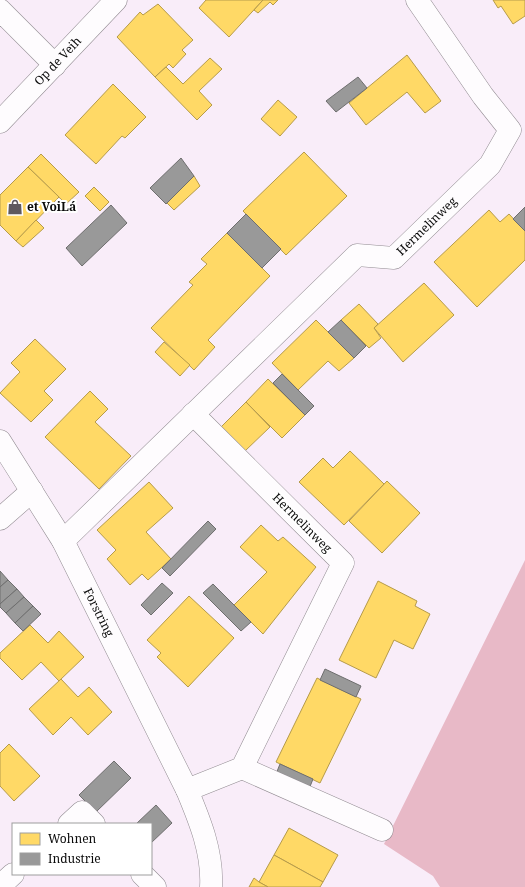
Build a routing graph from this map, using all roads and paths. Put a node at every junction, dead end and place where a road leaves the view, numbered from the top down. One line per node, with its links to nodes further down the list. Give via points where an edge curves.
1 (116, 0): 4 (street, Op de Veih)
2 (417, 0): 6 (street, Hermelinweg, via 483,96 510,130 490,165 394,258 357,255)
3 (0, 10): 4 (street)
4 (55, 65): 5 (street, Op de Veih)
5 (0, 122)
6 (193, 414): 10 (street, Hermelinweg); 11 (street, Hermelinweg, via 343,564)
7 (0, 441): 8 (street, Forstring)
8 (32, 491): 9 (street); 10 (street, Forstring)
9 (0, 519)
10 (63, 541): 12 (street, Forstring)
11 (242, 768): 12 (street); 15 (street)
12 (187, 790): 20 (street, Forstring, via 203,829 210,865)
13 (70, 823): 14 (street, via 82,812)
14 (93, 823)
15 (382, 830)
16 (12, 875): 18 (street)
17 (143, 875): 19 (street)
18 (0, 886)
19 (155, 887)
20 (211, 887)

